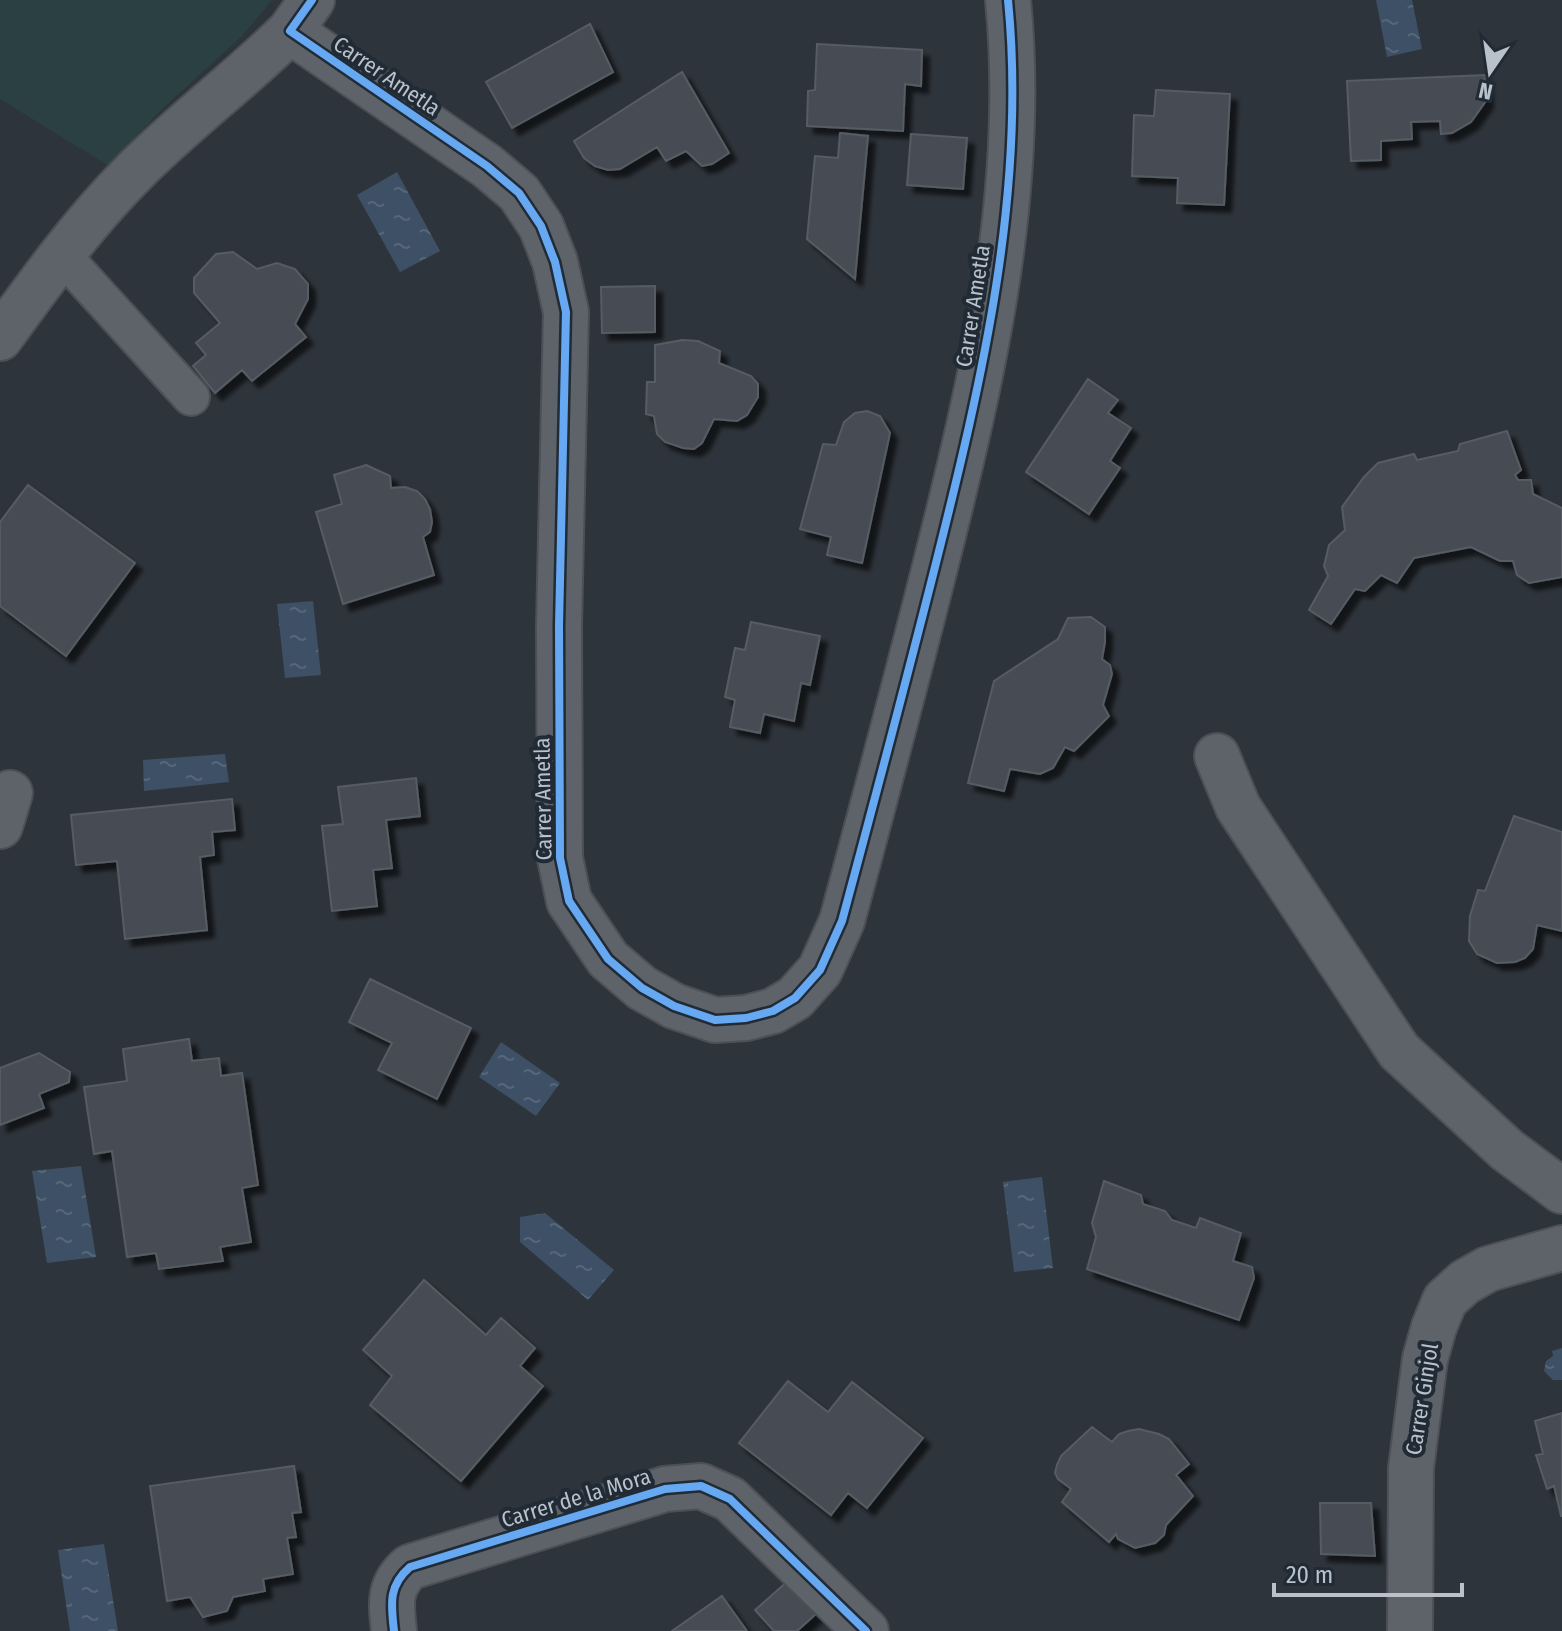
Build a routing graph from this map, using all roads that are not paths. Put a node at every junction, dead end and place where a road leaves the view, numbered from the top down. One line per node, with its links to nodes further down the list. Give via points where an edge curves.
1 (1008, 0): 2 (street, Carrer Ametla, via 1013,88 996,294 952,501 842,921 820,970 795,998 773,1011 715,1020 642,988 608,959 569,901 560,858 566,312 541,226 519,193)
2 (301, 16): 3 (street, Carrer Ametla, via 257,63 134,172)
3 (61, 254): 4 (street, Carrer Ametla); 5 (lane)
4 (0, 338)
5 (191, 397)
6 (1217, 756): 7 (street, via 1238,807 1399,1051 1507,1150)
7 (1562, 1191)
8 (1562, 1248): 11 (street, Carrer Ginjol, via 1488,1269 1465,1282 1445,1300 1434,1327 1411,1468)
9 (394, 1631): 10 (street, Carrer de la Mora, via 391,1600 399,1577 410,1567 665,1489 701,1486 730,1499)
10 (866, 1631)
11 (1410, 1631)

